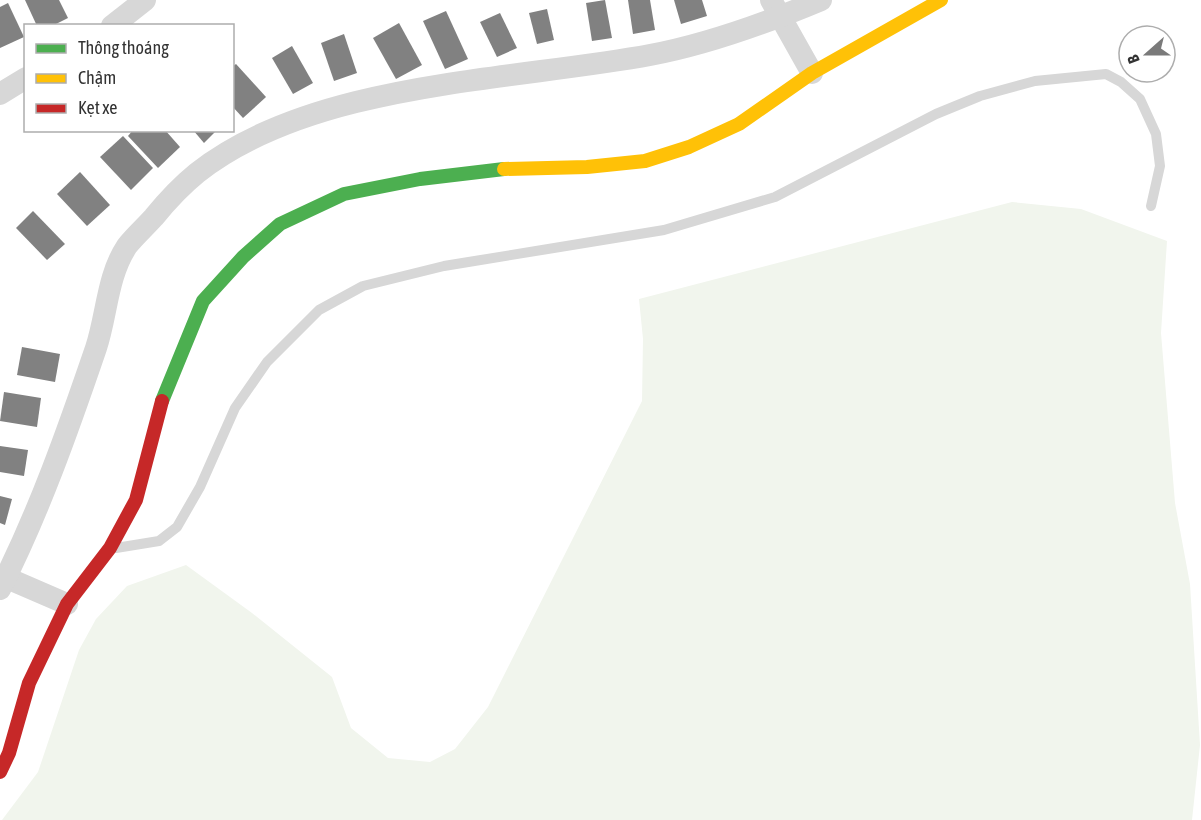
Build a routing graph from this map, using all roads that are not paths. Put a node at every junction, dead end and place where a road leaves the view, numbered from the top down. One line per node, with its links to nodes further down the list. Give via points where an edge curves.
1 (144, 0): 5 (street)
2 (822, 0): 4 (street)
3 (940, 0): 6 (street)
4 (775, 9): 6 (street); 11 (street, via 693,45 486,78 332,109 272,129 198,172 172,195 127,247 109,289 96,347 39,504)
5 (114, 24)
6 (812, 73): 10 (street, via 739,123 689,147 645,161 420,179 344,194 280,224 243,256 202,301 164,392 136,500)
7 (24, 79): 8 (street)
8 (0, 94)
9 (1151, 206): 10 (lane, via 1160,166 1156,134 1140,99 1121,81 1106,74 1035,81 980,96 936,114 775,197 664,230 444,266 363,286 319,310 267,362 235,408 200,487 177,527 159,542)
10 (110, 549): 12 (street)
11 (2, 580): 12 (street)
12 (67, 604): 13 (street, via 30,683)
13 (0, 772)

